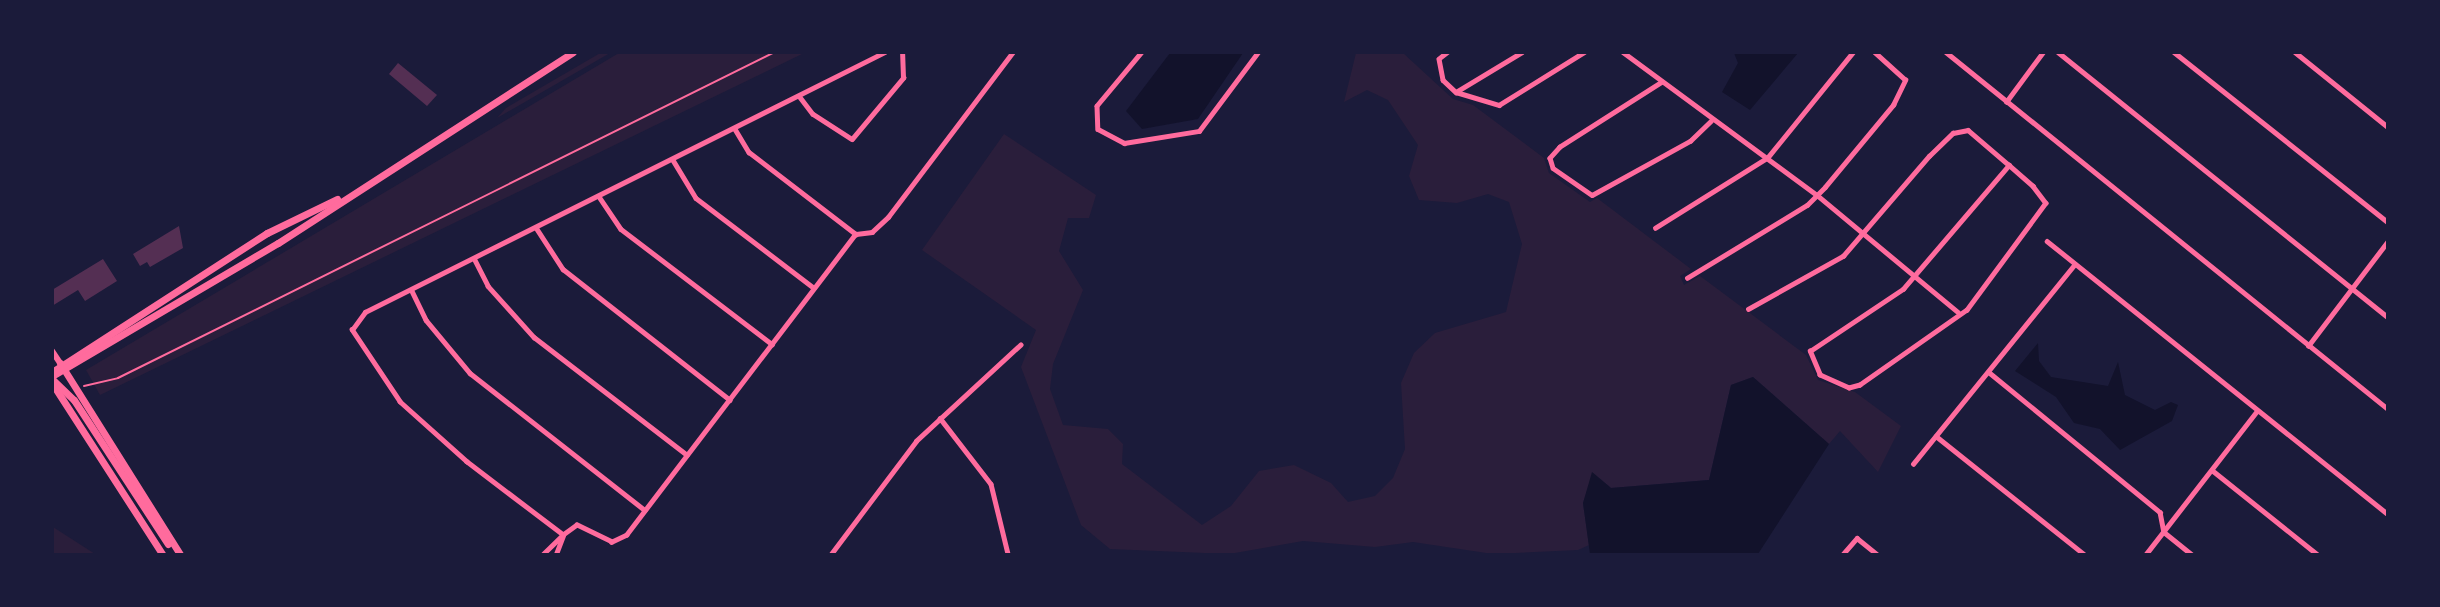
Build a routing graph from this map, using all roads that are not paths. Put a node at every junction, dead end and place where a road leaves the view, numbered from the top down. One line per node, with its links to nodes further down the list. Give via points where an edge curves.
1 (573, 52): 30 (main road)
2 (885, 52): 20 (street)
3 (902, 52): 20 (street, via 904,78 852,139 813,114)
4 (1013, 52): 34 (street, via 888,217 873,232)
5 (1142, 52): 6 (street, via 1097,106 1098,130 1124,143 1199,131)
6 (1258, 52)
7 (1448, 52): 19 (street, via 1440,59 1443,80)
8 (1522, 52): 19 (street)
9 (1584, 52): 19 (street, via 1499,105)
10 (1623, 52): 18 (street)
11 (1853, 52): 25 (street)
12 (1874, 52): 28 (street, via 1905,80 1893,105)
13 (2043, 52): 21 (street)
14 (2058, 52): 43 (street)
15 (2175, 52): 31 (street)
16 (2295, 52): 23 (street)
17 (1949, 53): 21 (street)
18 (1662, 82): 22 (street); 22 (street, via 1550,158 1553,168 1592,195 1690,141)
19 (1456, 92)
20 (800, 97): 24 (street)
21 (2006, 102): 50 (street)
22 (1711, 121): 25 (street)
23 (2388, 127)
24 (735, 128): 26 (street); 34 (street, via 749,152)
25 (1768, 157): 28 (street); 32 (street)
26 (673, 160): 29 (street); 42 (street, via 696,198)
27 (2009, 165): 35 (street, via 1968,130 1954,133 1929,156); 40 (street); 46 (street, via 2046,204 1978,300)
28 (1817, 195): 35 (street); 41 (street)
29 (600, 198): 33 (street); 48 (street, via 621,229)
30 (337, 199): 52 (main road, via 267,233); 53 (main road)
31 (2388, 222)
32 (1655, 228)
33 (537, 229): 38 (street); 55 (street, via 563,269)
34 (856, 234): 42 (street)
35 (1867, 235): 40 (street); 45 (street, via 1843,256)
36 (2047, 241): 39 (street)
37 (2388, 241): 43 (street)
38 (475, 260): 44 (street); 60 (street, via 488,286 534,337)
39 (2075, 264): 54 (street); 57 (street)
40 (1911, 275): 46 (street); 46 (street, via 1903,289 1810,351 1820,375 1849,388 1860,385 1949,327)
41 (1687, 278)
42 (814, 288): 48 (street)
43 (2350, 288): 47 (street); 50 (street)
44 (412, 290): 63 (street, via 426,320 470,373); 66 (street, via 354,321 360,346 400,402)
45 (1748, 309)
46 (1958, 312)
47 (2388, 317)
48 (772, 344): 55 (street)
49 (1020, 345): 58 (street, via 979,389)
50 (2308, 346): 56 (street)
51 (52, 351): 52 (street)
52 (54, 372): 53 (main road); 53 (main road); 67 (main road); 68 (main road, via 152,528)
53 (66, 373): 68 (main road)
54 (1990, 373): 59 (street); 65 (street, via 2160,512)
55 (730, 400): 60 (street)
56 (2388, 409)
57 (2258, 411): 62 (street); 64 (street)
58 (940, 418): 71 (street); 72 (street, via 991,484)
59 (1936, 436): 61 (street); 75 (street)
60 (687, 455): 63 (street)
61 (1913, 464)
62 (2212, 470): 65 (street); 78 (street)
63 (645, 510): 66 (street, via 619,540 577,525)
64 (2388, 514)
65 (2164, 532): 76 (street); 77 (street)
66 (563, 535): 69 (street); 70 (street)
67 (162, 555)
68 (179, 555)
69 (542, 555)
70 (556, 555)
71 (831, 555)
72 (1008, 555)
73 (1843, 555): 74 (street, via 1857,538)
74 (1877, 555)
75 (2084, 555)
76 (2146, 555)
77 (2191, 555)
78 (2317, 555)

